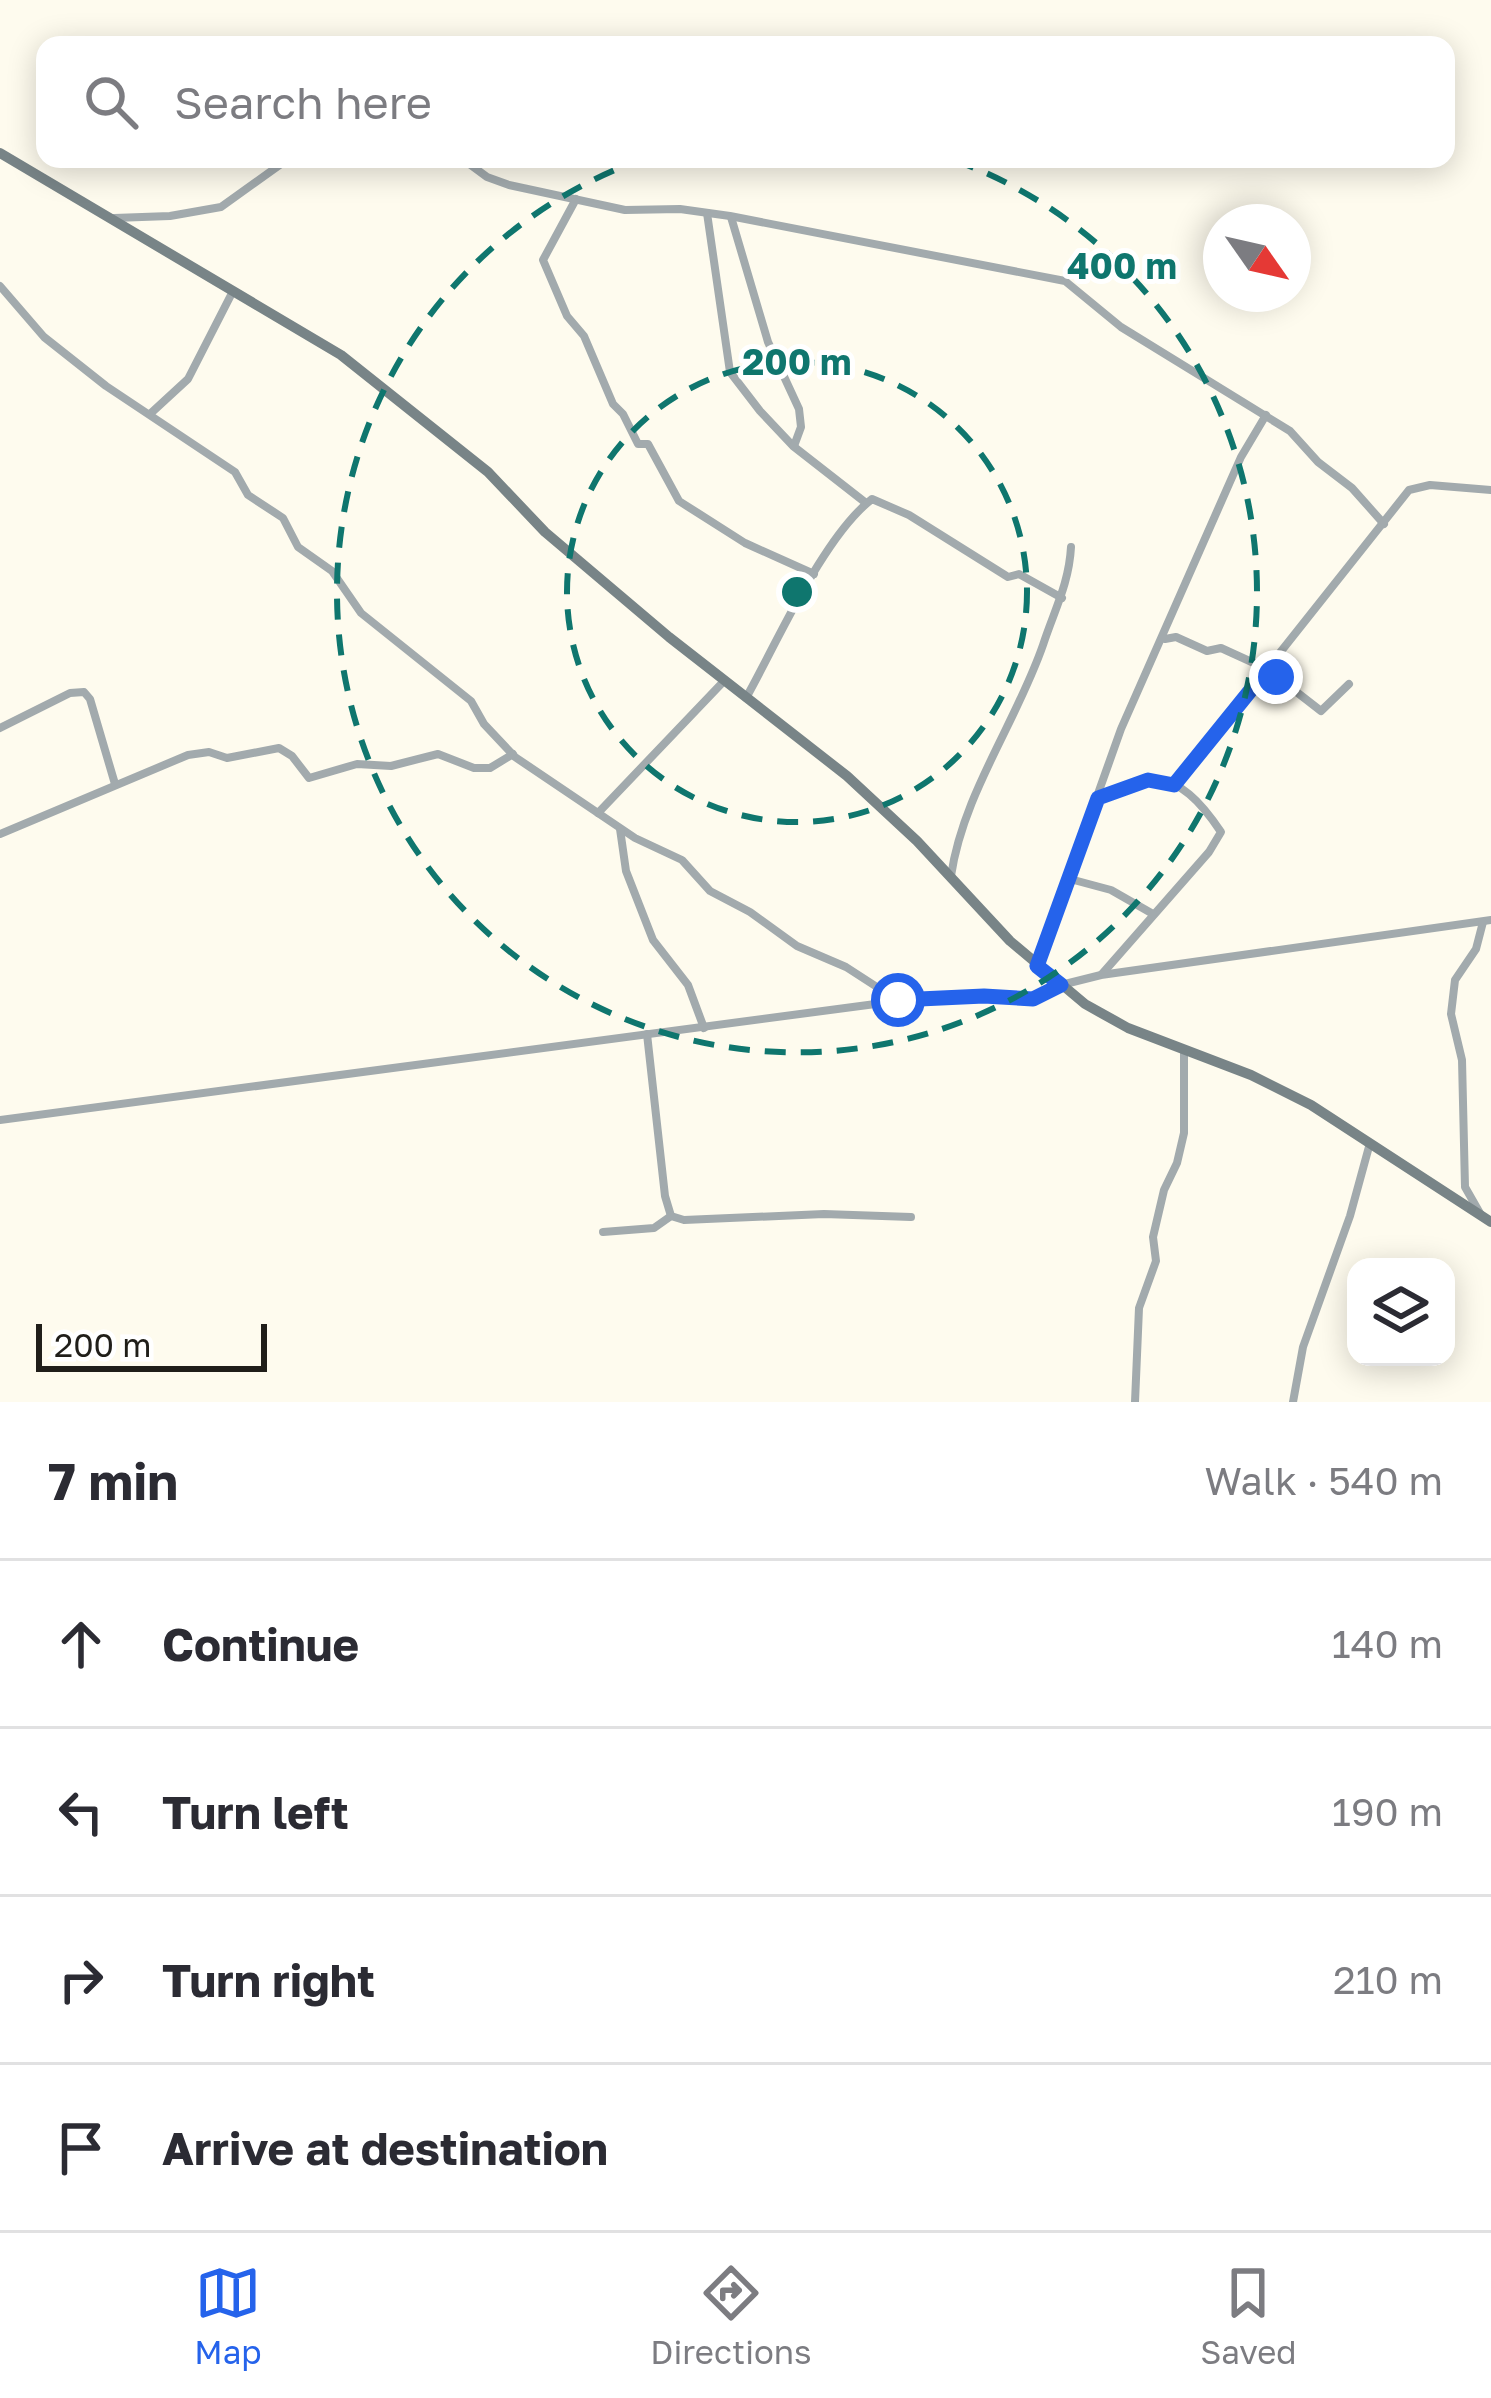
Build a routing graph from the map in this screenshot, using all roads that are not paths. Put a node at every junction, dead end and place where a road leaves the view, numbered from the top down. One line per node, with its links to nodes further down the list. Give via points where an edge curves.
1 (0, 152): 7 (street)
2 (275, 168): 7 (street, via 221,206)
3 (475, 168): 4 (street, via 508,185)
4 (576, 199): 5 (street, via 636,212); 17 (street, via 542,260 638,444 650,447 679,501)
5 (706, 212): 6 (street); 12 (street, via 730,372)
6 (730, 216): 11 (street, via 1065,281 1121,327); 12 (street, via 771,350 799,409)
7 (107, 218): 9 (street)
8 (0, 286): 10 (street, via 38,332)
9 (232, 293): 10 (street, via 188,379); 21 (street, via 376,383)
10 (150, 415): 25 (street, via 235,472 362,613 471,701)
11 (1266, 415): 15 (street); 19 (street)
12 (794, 446): 14 (street)
13 (1491, 490): 15 (street, via 1413,487)
14 (866, 503): 17 (street); 18 (street, via 880,500 1008,577 1019,574)
15 (1384, 524): 20 (street)
16 (1071, 548): 18 (street)
17 (814, 574): 23 (street)
18 (1062, 598): 32 (street, via 964,818)
19 (1164, 639): 20 (street, via 1221,648); 28 (street)
20 (1267, 670): 22 (street, via 1321,711); 27 (street)
21 (724, 682): 23 (street); 29 (street)
22 (1349, 684)
23 (746, 699): 32 (street, via 847,776)
24 (0, 728): 26 (street, via 84,692)
25 (513, 754): 26 (street, via 490,768 438,754 309,778 292,756 269,747 227,758 188,755); 29 (street)
26 (116, 784): 31 (street)
27 (1174, 785): 28 (street, via 1148,780); 34 (street, via 1221,832)
28 (1098, 798): 33 (street)
29 (598, 813): 30 (street)
30 (620, 828): 39 (street, via 682,860 701,884 797,946); 40 (street, via 626,872 652,940 688,985)
31 (0, 834)
32 (950, 879): 36 (street)
33 (1070, 879): 34 (street); 36 (street)
34 (1153, 914): 37 (street)
35 (1487, 921): 37 (street); 47 (street, via 1455,980 1451,1014 1462,1060 1466,1187)
36 (1037, 966): 38 (street)
37 (1101, 975): 38 (street)
38 (1061, 985): 39 (street, via 1033,999); 42 (street, via 1114,1021)
39 (898, 1000): 40 (street)
40 (704, 1028): 41 (street)
41 (646, 1034): 43 (street); 45 (street)
42 (1184, 1049): 44 (street, via 1273,1085); 49 (street, via 1184,1133 1139,1308)
43 (0, 1120)
44 (1370, 1142): 47 (street); 50 (street)
45 (671, 1216): 46 (street); 48 (street, via 654,1228)
46 (911, 1216)
47 (1486, 1219)
48 (603, 1232)
49 (1135, 1402)
50 (1293, 1402)

